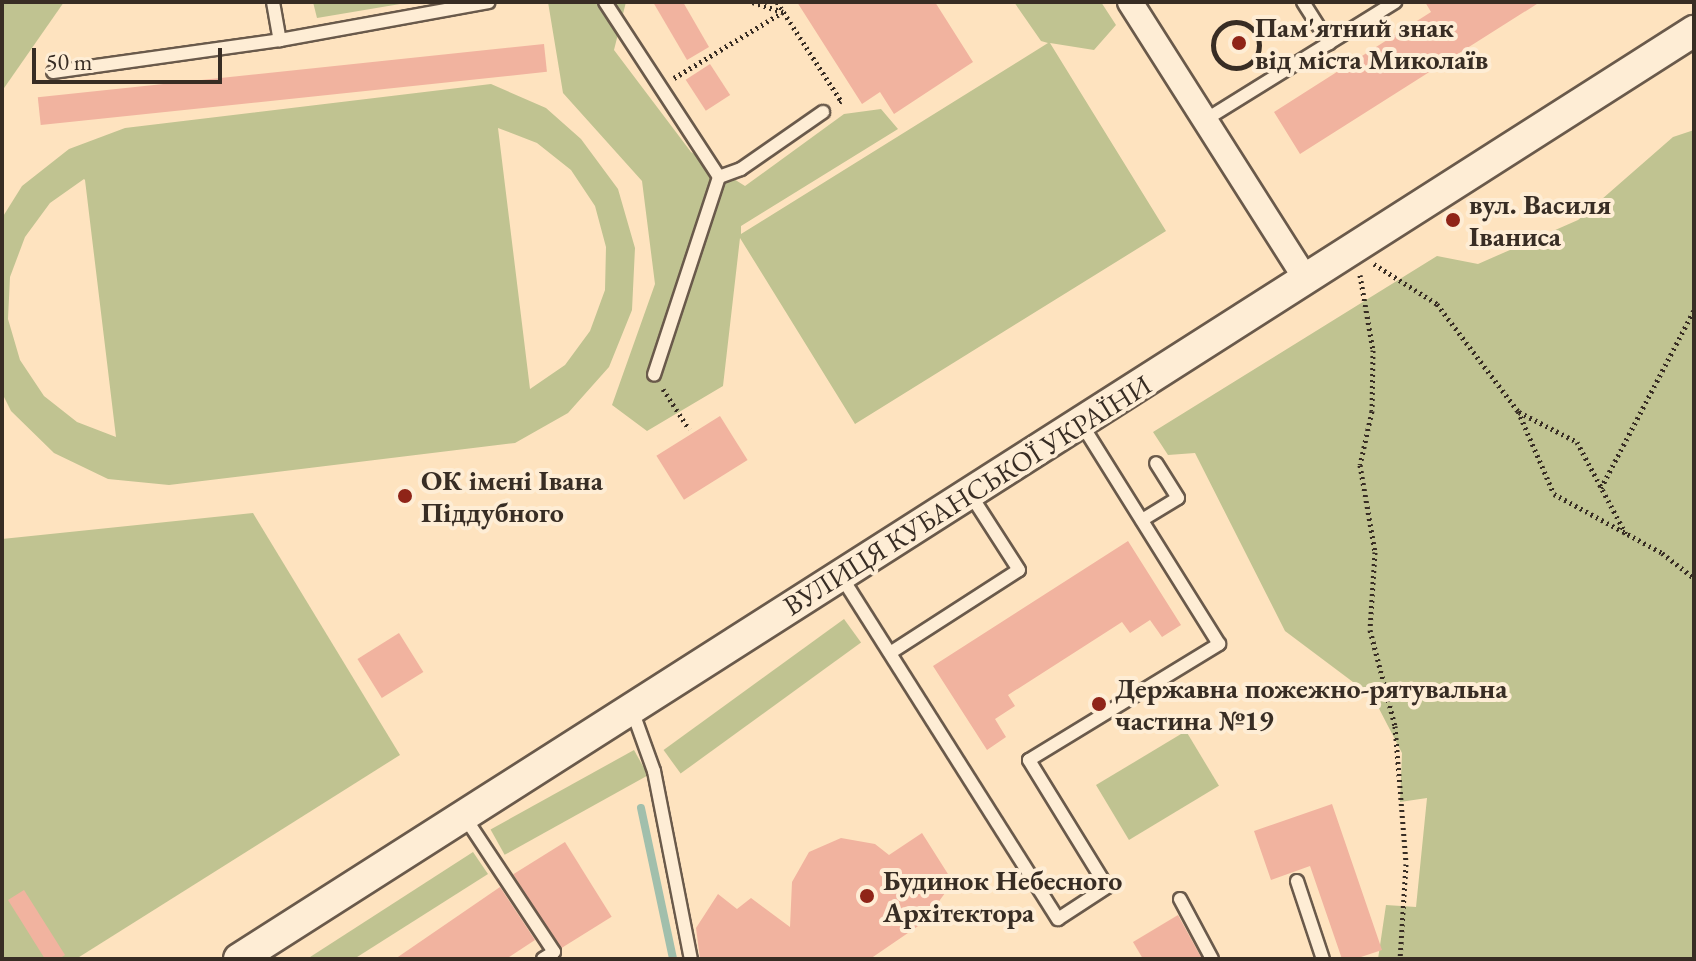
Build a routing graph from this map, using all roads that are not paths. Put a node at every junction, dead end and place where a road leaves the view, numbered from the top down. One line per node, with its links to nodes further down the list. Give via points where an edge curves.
1 (273, 2): 8 (lane)
2 (489, 2): 8 (lane)
3 (605, 2): 13 (lane)
4 (1130, 2): 12 (street)
5 (1303, 2): 9 (lane)
6 (1395, 2): 9 (lane)
7 (1694, 31): 14 (street, ВУЛИЦЯ КУБАНСЬКОЇ УКРАЇНИ)
8 (280, 40): 10 (lane)
9 (1329, 43): 12 (lane)
10 (53, 72)
11 (823, 112): 13 (lane, via 741,169)
12 (1205, 120): 14 (street)
13 (719, 177): 15 (lane)
14 (1306, 279): 16 (street, ВУЛИЦЯ КУБАНСЬКОЇ УКРАЇНИ)
15 (654, 375)
16 (1081, 423): 18 (street, ВУЛИЦЯ КУБАНСЬКОЇ УКРАЇНИ); 19 (lane)
17 (1156, 463): 19 (lane, via 1178,498)
18 (970, 494): 20 (street, ВУЛИЦЯ КУБАНСЬКОЇ УКРАЇНИ); 21 (lane, via 1019,570)
19 (1142, 520): 21 (lane, via 1219,644 1029,760 1107,887 1058,919)
20 (841, 576): 21 (lane); 22 (street, ВУЛИЦЯ КУБАНСЬКОЇ УКРАЇНИ)
21 (890, 653)
22 (632, 709): 23 (street, ВУЛИЦЯ КУБАНСЬКОЇ УКРАЇНИ); 28 (lane, via 654,771)
23 (464, 816): 26 (street, ВУЛИЦЯ КУБАНСЬКОЇ УКРАЇНИ); 27 (lane, via 554,952)
24 (1297, 881): 30 (lane)
25 (1180, 899): 29 (lane)
26 (239, 959)
27 (543, 959)
28 (691, 959)
29 (1212, 959)
30 (1323, 959)

